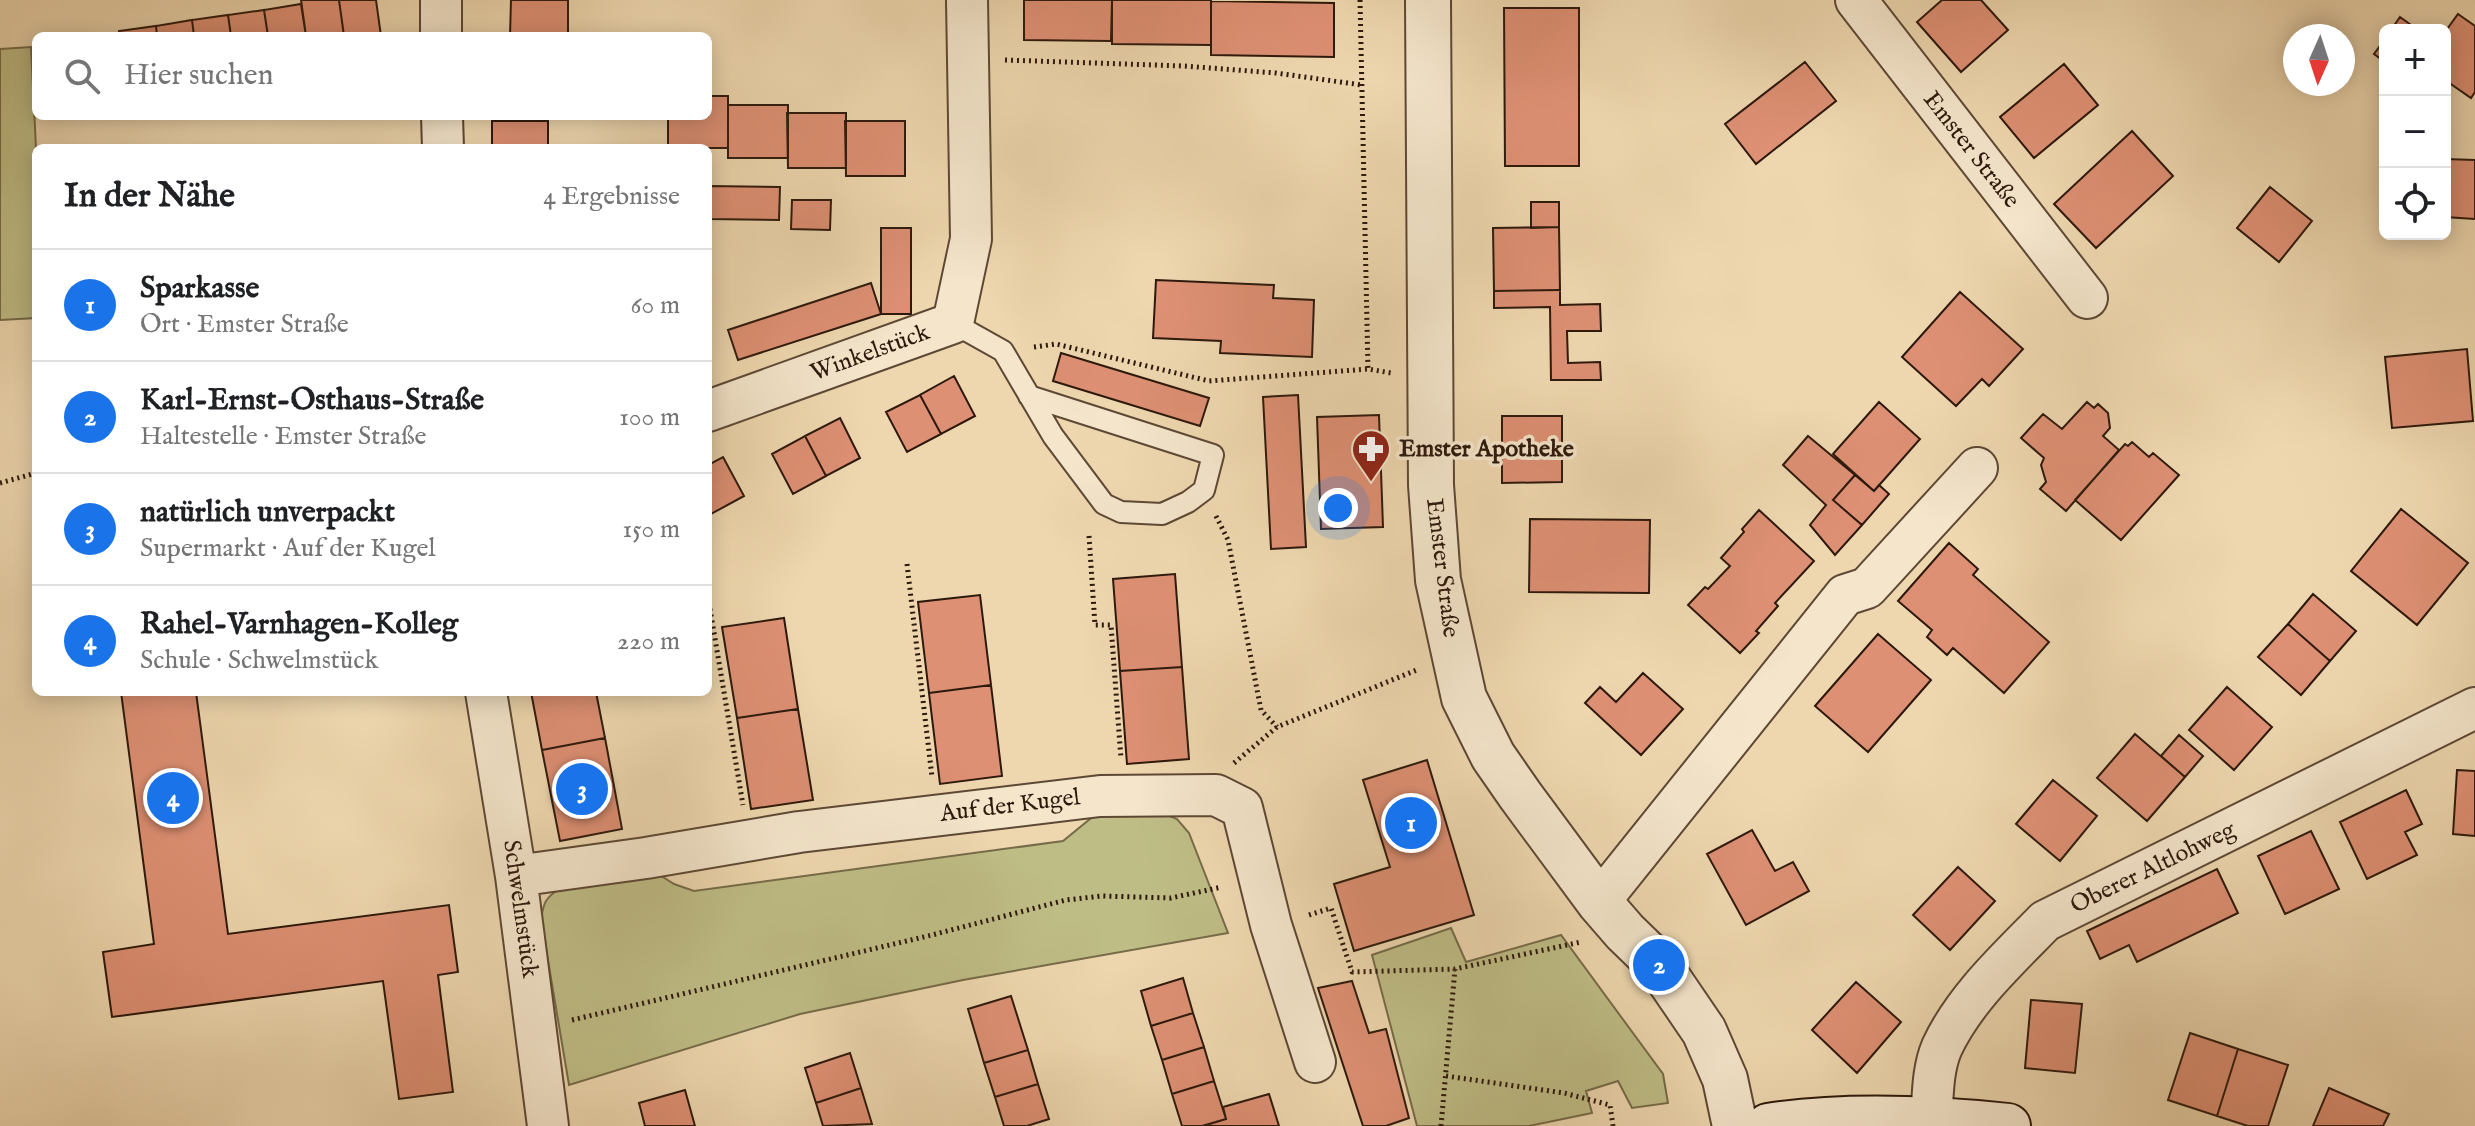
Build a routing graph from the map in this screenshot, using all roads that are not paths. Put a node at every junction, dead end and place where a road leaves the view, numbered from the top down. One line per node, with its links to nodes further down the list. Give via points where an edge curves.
1 (441, 0): 5 (street)
2 (967, 0): 9 (street, Winkelstück, via 971,239)
3 (1428, 0): 16 (street, Emster Straße, via 1431,485 1438,580 1464,698 1493,756)
4 (1856, 0): 8 (street, Emster Straße)
5 (441, 32)
6 (442, 120): 7 (street)
7 (443, 144)
8 (2087, 298)
9 (953, 323): 10 (lane, via 1003,351); 11 (street, Winkelstück)
10 (1029, 396): 10 (lane, via 1104,504 1121,512 1162,514 1204,490 1213,455)
11 (712, 410)
12 (1977, 468): 16 (street, via 1867,588 1845,595)
13 (487, 696): 15 (street, Schwelmstück)
14 (2475, 708): 18 (street, Oberer Altlohweg, via 2045,921 1991,978 1941,1049)
15 (516, 876): 17 (street, Auf der Kugel, via 936,815 1124,794 1216,795 1242,808 1271,925); 19 (street, Schwelmstück)
16 (1612, 917): 20 (street, Emster Straße, via 1659,965 1704,1031 1725,1079)
17 (1315, 1062)
18 (1931, 1122): 21 (street, via 1838,1120); 22 (street)
19 (548, 1126)
20 (1735, 1126)
21 (1768, 1126)
22 (2008, 1126)

